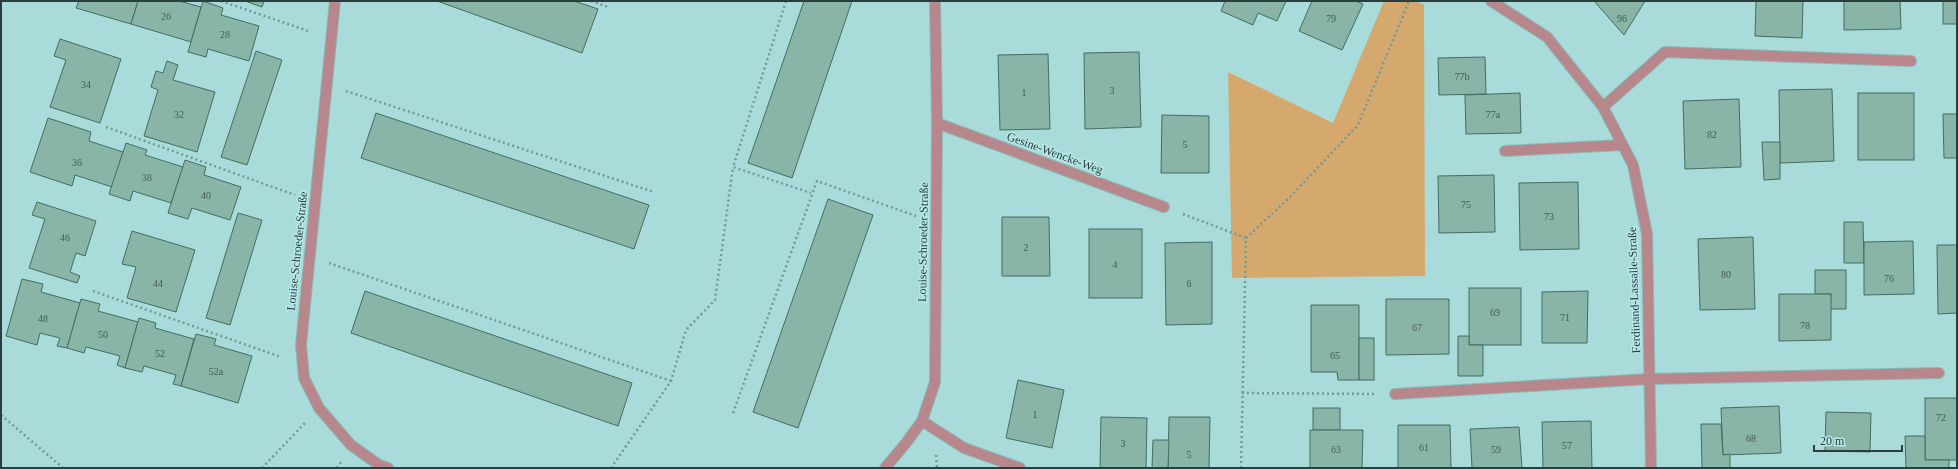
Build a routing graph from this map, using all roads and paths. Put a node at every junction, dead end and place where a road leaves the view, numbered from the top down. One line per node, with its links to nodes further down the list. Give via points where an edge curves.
1 (221, 1): 10 (path)
2 (335, 1): 10 (street, Louise-Schroeder-Straße)
3 (591, 1): 9 (path)
4 (786, 1): 18 (path)
5 (935, 1): 14 (street, Louise-Schroeder-Straße)
6 (1409, 1): 24 (path, via 1358,125 1289,198)
7 (1491, 1): 8 (street, Ferdinand-Lassalle-Straße)
8 (1506, 5): 13 (street, Ferdinand-Lassalle-Straße, via 1547,37)
9 (608, 7)
10 (331, 39): 12 (street, Louise-Schroeder-Straße)
11 (1911, 62): 13 (street, via 1666,52)
12 (326, 85): 19 (path); 21 (street, Louise-Schroeder-Straße)
13 (1603, 107): 16 (street, Ferdinand-Lassalle-Straße)
14 (937, 123): 22 (street, Gesine-Wencke-Weg); 23 (street, Louise-Schroeder-Straße)
15 (106, 127): 21 (path)
16 (1622, 145): 17 (street); 29 (street, Ferdinand-Lassalle-Straße, via 1633,166 1647,234)
17 (1505, 151)
18 (733, 167): 20 (path); 30 (path, via 715,300 686,330)
19 (654, 192)
20 (811, 193): 23 (path, via 817,180); 34 (path)
21 (315, 202): 25 (street, Louise-Schroeder-Straße)
22 (1164, 207): 24 (path)
23 (937, 224): 36 (street, Louise-Schroeder-Straße, via 935,382)
24 (1246, 238): 31 (path)
25 (310, 256): 27 (street, Louise-Schroeder-Straße, via 301,345); 30 (path)
26 (93, 291): 27 (path)
27 (303, 364): 33 (street, Louise-Schroeder-Straße, via 304,378)
28 (1939, 373): 29 (street)
29 (1649, 378): 32 (street); 44 (street, Ferdinand-Lassalle-Straße)
30 (671, 381): 40 (path)
31 (1242, 393): 32 (path); 43 (path)
32 (1395, 394)
33 (319, 408): 38 (path); 39 (street, Louise-Schroeder-Straße, via 351,445 379,465)
34 (733, 413)
35 (1, 415): 37 (path)
36 (922, 421): 41 (street, Louise-Schroeder-Straße); 42 (street, via 964,448)
37 (63, 468)
38 (262, 468)
39 (388, 468)
40 (611, 468)
41 (885, 468)
42 (1020, 468)
43 (1241, 468)
44 (1651, 468)

